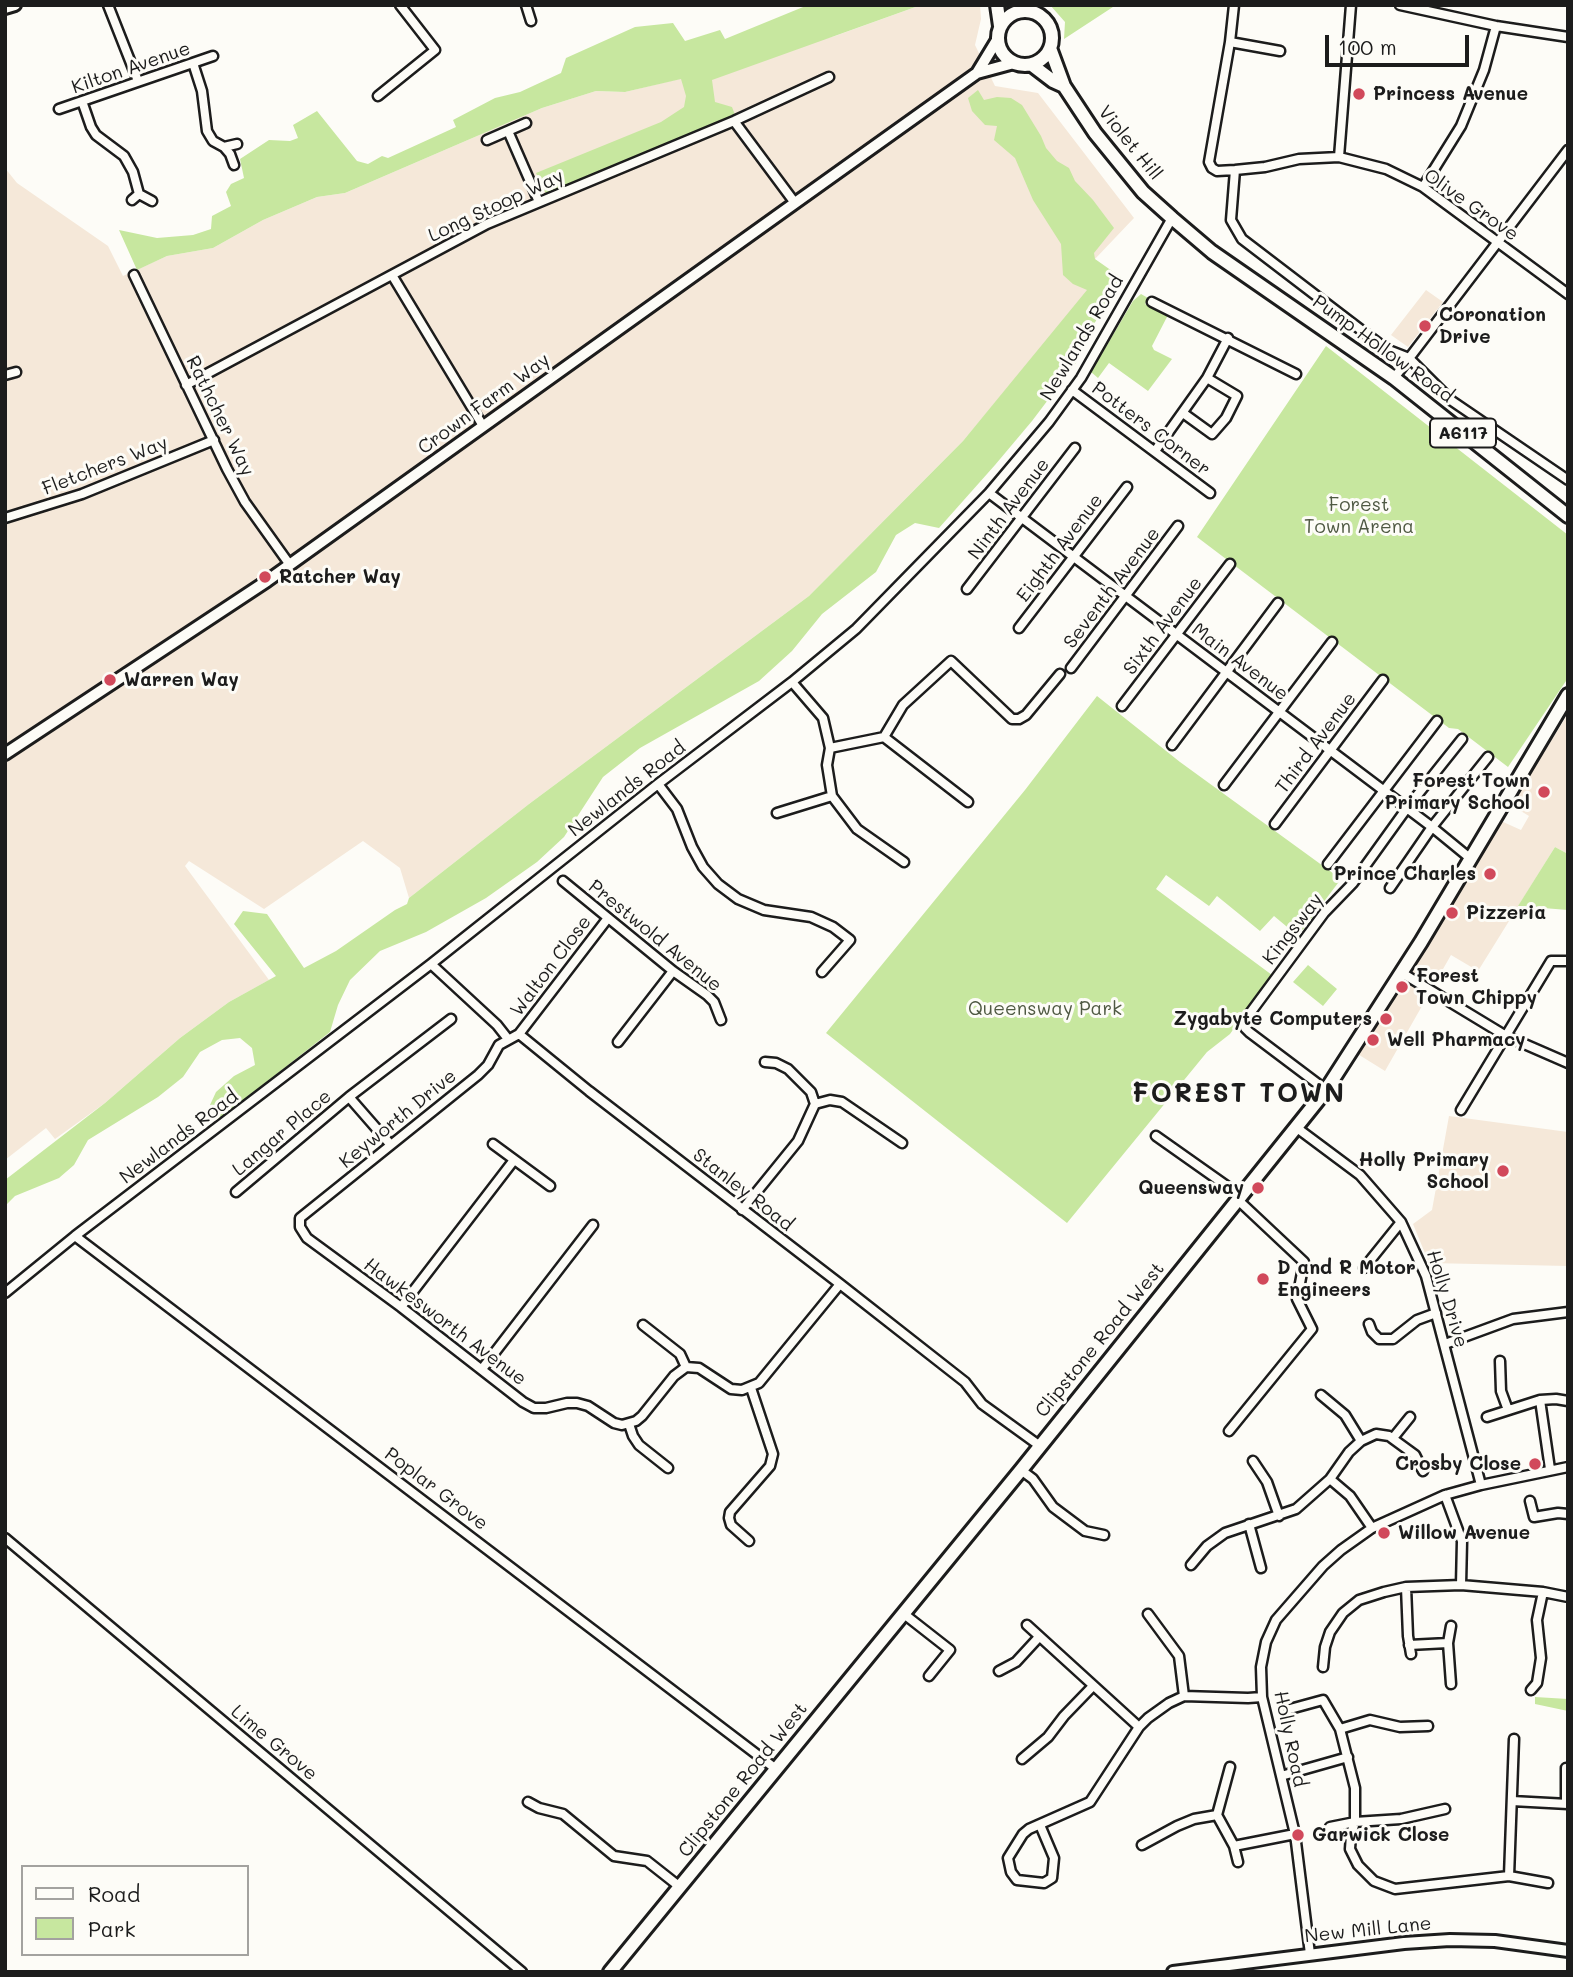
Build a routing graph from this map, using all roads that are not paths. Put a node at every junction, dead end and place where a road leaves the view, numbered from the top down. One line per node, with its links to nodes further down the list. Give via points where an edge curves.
1 (15, 5): 9 (street)
2 (108, 5): 25 (street)
3 (400, 5): 27 (street, via 435,50)
4 (526, 5): 11 (street)
5 (997, 5): 12 (main road)
6 (1234, 5): 16 (street)
7 (1351, 5): 37 (street)
8 (1400, 5): 13 (street)
9 (5, 8)
10 (1021, 8): 12 (main road, A6117); 17 (main road, A6117, via 1045,20 1052,33)
11 (531, 20)
12 (1000, 26): 15 (main road)
13 (1496, 26): 14 (street); 40 (street, via 1461,126)
14 (1568, 37)
15 (997, 40): 21 (main road, via 1002,54); 23 (street, Crown Farm Way)
16 (1230, 43): 18 (street); 39 (street, via 1209,162 1217,171)
17 (1051, 48): 22 (main road); 26 (main road, Violet Hill / A6117)
18 (1280, 51)
19 (213, 56): 20 (street, Kilton Avenue)
20 (192, 63): 25 (street, Kilton Avenue); 35 (street, via 202,91 207,131)
21 (1014, 63): 22 (main road, A6117); 23 (street, Crown Farm Way)
22 (1032, 65): 26 (main road, Violet Hill / A6117)
23 (977, 73): 43 (street, Crown Farm Way)
24 (830, 77): 30 (street, Long Stoop Way)
25 (138, 81): 28 (street, Kilton Avenue)
26 (1064, 86): 44 (main road, Violet Hill / A6117, via 1143,192)
27 (378, 96)
28 (82, 101): 29 (street, Kilton Avenue); 41 (street, via 96,135 124,156 133,172 136,197)
29 (59, 109)
30 (734, 121): 42 (street, Long Stoop Way); 43 (street)
31 (526, 123): 32 (street)
32 (508, 131): 33 (street); 42 (street)
33 (487, 140)
34 (237, 144): 35 (street)
35 (224, 147): 38 (street)
36 (1568, 150): 45 (street)
37 (1339, 158): 39 (street, Olive Grove, via 1299,159); 40 (street, Olive Grove, via 1386,169)
38 (234, 165)
39 (1235, 170): 51 (street, Pump Hollow Road, via 1231,220 1242,239 1386,349)
40 (1423, 187): 45 (street, Olive Grove)
41 (152, 201)
42 (539, 202): 47 (street, Long Stoop Way, via 487,224)
43 (795, 203): 60 (street, Crown Farm Way)
44 (1172, 218): 56 (main road, Pump Hollow Road / A6117, via 1212,252); 58 (street, Newlands Road)
45 (1496, 241): 48 (street, Olive Grove); 51 (street)
46 (134, 275): 57 (street, Rathcher Way)
47 (393, 275): 57 (street, Long Stoop Way); 60 (street)
48 (1568, 294)
49 (1152, 302): 50 (street)
50 (1228, 338): 53 (street); 55 (street)
51 (1409, 358): 56 (street); 64 (street, Pump Hollow Road, via 1452,401)
52 (16, 372): 54 (street)
53 (1296, 374)
54 (5, 375)
55 (1207, 378): 59 (street); 59 (street, via 1237,396 1226,418 1212,434)
56 (1394, 378): 68 (main road, Pump Hollow Road / A6117)
57 (186, 385): 61 (street, Rathcher Way)
58 (1072, 390): 63 (street, Potters Corner); 67 (street, Newlands Road)
59 (1183, 413): 63 (street)
60 (483, 426): 74 (street, Crown Farm Way)
61 (214, 440): 69 (street, Fletchers Way, via 82,494); 74 (street, Rathcher Way, via 245,502)
62 (1075, 448): 70 (street, Ninth Avenue)
63 (1155, 451): 66 (street, Potters Corner)
64 (1568, 480)
65 (1127, 487): 72 (street, Eighth Avenue)
66 (1210, 493)
67 (989, 494): 70 (street, Main Avenue); 85 (street, Newlands Road, via 856,629)
68 (1568, 516)
69 (5, 518)
70 (1021, 518): 72 (street, Main Avenue); 75 (street, Ninth Avenue)
71 (1178, 526): 76 (street, Seventh Avenue)
72 (1073, 556): 76 (street, Main Avenue); 78 (street, Eighth Avenue)
73 (1230, 564): 79 (street, Sixth Avenue)
74 (290, 565): 95 (street, Crown Farm Way)
75 (967, 589)
76 (1126, 596): 79 (street, Main Avenue); 81 (street, Seventh Avenue)
77 (1278, 603): 82 (street)
78 (1019, 628)
79 (1177, 634): 82 (street, Main Avenue); 87 (street, Sixth Avenue)
80 (1332, 642): 88 (street)
81 (1071, 668)
82 (1227, 672): 88 (street, Main Avenue); 92 (street)
83 (1060, 674): 90 (street, via 1026,715 1012,719 951,660 903,705)
84 (1383, 680): 94 (street, Third Avenue)
85 (792, 682): 93 (street, via 823,718); 97 (street, Newlands Road)
86 (1568, 695): 106 (main road, Clipstone Road West)
87 (1122, 706)
88 (1279, 711): 94 (street, Main Avenue); 98 (street)
89 (1437, 721): 99 (street)
90 (884, 737): 93 (street); 101 (street)
91 (1462, 739): 102 (street, Kingsway)
92 (1172, 745)
93 (830, 748): 100 (street, via 827,765)
94 (1330, 750): 99 (street, Main Avenue); 104 (street, Third Avenue)
95 (5, 754)
96 (1488, 757): 105 (street)
97 (658, 784): 113 (street, Newlands Road); 115 (street, via 677,809 702,867 718,884 764,910 811,916 850,940)
98 (1224, 785)
99 (1384, 790): 102 (street, Main Avenue); 108 (street)
100 (832, 796): 103 (street); 107 (street, via 857,829)
101 (968, 802)
102 (1408, 808): 105 (street, Main Avenue); 125 (street, Kingsway, via 1245,1020 1248,1032)
103 (776, 813)
104 (1275, 824)
105 (1432, 827): 106 (street, Main Avenue); 110 (street)
106 (1471, 859): 116 (main road, Clipstone Road West)
107 (904, 862)
108 (1328, 864)
109 (563, 881): 111 (street, Prestwold Avenue)
110 (1390, 888)
111 (608, 918): 114 (street, Prestwold Avenue); 119 (street, Walton Close)
112 (1568, 961): 120 (street, via 1551,961)
113 (431, 964): 121 (street); 142 (street, Newlands Road)
114 (673, 971): 118 (street, Prestwold Avenue, via 714,1002); 122 (street)
115 (822, 972)
116 (1402, 973): 120 (street); 125 (main road, Clipstone Road West)
117 (451, 1019): 126 (street, Langar Place)
118 (721, 1020)
119 (519, 1034): 121 (street); 138 (street, Stanley Road)
120 (1506, 1036): 124 (street); 128 (street)
121 (508, 1039): 132 (street, Keyworth Drive, via 478,1075)
122 (618, 1042)
123 (765, 1062): 127 (street, via 788,1069 811,1092)
124 (1568, 1063)
125 (1326, 1090): 129 (main road, Clipstone Road West)
126 (349, 1097): 132 (street, Langar Place); 136 (street, Langar Place)
127 (815, 1104): 131 (street, via 842,1102); 138 (street, via 798,1141)
128 (1461, 1110)
129 (1297, 1128): 137 (main road, Clipstone Road West); 140 (street, Holly Drive, via 1360,1175)
130 (1156, 1136): 137 (street)
131 (902, 1143)
132 (390, 1144): 139 (street, Keyworth Drive)
133 (492, 1144): 134 (street)
134 (514, 1160): 135 (street); 146 (street)
135 (550, 1186)
136 (236, 1192)
137 (1240, 1198): 163 (street, via 1304,1262 1297,1299 1312,1329); 166 (main road, Clipstone Road West)
138 (742, 1210): 144 (street, Stanley Road)
139 (300, 1219): 146 (street, Hawkesworth Avenue, via 307,1238)
140 (1401, 1222): 143 (street); 148 (street, Holly Drive, via 1421,1261)
141 (593, 1225): 154 (street)
142 (75, 1236): 145 (street, Newlands Road); 213 (street, Poplar Grove)
143 (1364, 1268)
144 (840, 1284): 155 (street, via 766,1377); 166 (street, Stanley Road, via 965,1382 982,1404)
145 (5, 1293)
146 (401, 1307): 154 (street, Hawkesworth Avenue)
147 (1568, 1312): 151 (street, via 1513,1319)
148 (1436, 1313): 149 (street, via 1417,1320 1393,1339 1379,1339); 151 (street, Holly Drive)
149 (1369, 1324)
150 (643, 1325): 153 (street, via 680,1354)
151 (1445, 1343): 174 (street, Holly Drive)
152 (1500, 1361): 159 (street, via 1501,1391)
153 (685, 1367): 155 (street, via 699,1368 731,1389); 162 (street, via 642,1416)
154 (482, 1369): 162 (street, Hawkesworth Avenue, via 534,1408 577,1403 614,1423)
155 (751, 1388): 183 (street, via 773,1454 770,1466 730,1511 731,1525)
156 (1321, 1395): 165 (street, via 1345,1415)
157 (1540, 1400): 158 (street); 159 (street); 170 (street)
158 (1568, 1401)
159 (1508, 1410): 161 (street)
160 (1410, 1417): 164 (street)
161 (1487, 1417)
162 (629, 1424): 169 (street, via 639,1445)
163 (1229, 1432)
164 (1394, 1438): 165 (street, via 1376,1434); 172 (street, via 1415,1455)
165 (1361, 1441): 173 (street)
166 (1040, 1446): 171 (main road, Clipstone Road West)
167 (1253, 1461): 178 (street, via 1267,1482)
168 (1568, 1467): 170 (street, Holly Road)
169 (668, 1468)
170 (1550, 1469): 174 (street, Holly Road)
171 (1021, 1470): 181 (street, via 1079,1527); 190 (main road, Clipstone Road West)
172 (1423, 1471)
173 (1330, 1479): 178 (street, via 1296,1509); 180 (street, via 1350,1496)
174 (1481, 1485): 175 (street, Holly Road)
175 (1445, 1495): 180 (street, Holly Road); 186 (street, via 1462,1541)
176 (1530, 1501): 177 (street, via 1534,1517)
177 (1568, 1514)
178 (1279, 1516): 179 (street)
179 (1249, 1524): 184 (street, via 1225,1533); 185 (street)
180 (1372, 1528): 203 (street, Holly Road, via 1323,1566 1276,1620 1261,1667)
181 (1104, 1535)
182 (5, 1538): 232 (street, Lime Grove)
183 (749, 1541)
184 (1191, 1565)
185 (1261, 1569)
186 (1461, 1585): 187 (street); 188 (street)
187 (1406, 1587): 195 (street, via 1410,1650); 196 (street, via 1359,1600 1343,1614 1330,1632)
188 (1543, 1592): 189 (street); 201 (street, via 1537,1620 1541,1658 1537,1683)
189 (1568, 1597)
190 (904, 1614): 198 (street, via 950,1650); 213 (main road, Clipstone Road West)
191 (1147, 1614): 202 (street, via 1179,1656)
192 (1027, 1625): 194 (street)
193 (1451, 1626): 195 (street)
194 (1039, 1637): 197 (street, via 1016,1662); 200 (street)
195 (1448, 1643): 199 (street)
196 (1323, 1667)
197 (999, 1671)
198 (929, 1676)
199 (1451, 1684)
200 (1093, 1686): 206 (street); 210 (street)
201 (1531, 1689)
202 (1184, 1696): 203 (street); 206 (street)
203 (1262, 1697): 214 (street, Holly Road)
204 (1290, 1709): 207 (street, via 1323,1700)
205 (1428, 1726): 207 (street, via 1400,1727 1370,1720)
206 (1139, 1727): 221 (street, via 1090,1802)
207 (1340, 1729): 209 (street)
208 (1514, 1739): 215 (street)
209 (1348, 1757): 214 (street); 220 (street, via 1356,1788)
210 (1022, 1759)
211 (1230, 1767): 219 (street)
212 (1566, 1768): 217 (street)
213 (776, 1769): 229 (main road, Clipstone Road West)
214 (1280, 1776): 223 (street, Holly Road)
215 (1512, 1801): 217 (street); 227 (street)
216 (528, 1802): 229 (street, via 563,1814 614,1856 647,1861)
217 (1567, 1804)
218 (1445, 1810): 220 (street)
219 (1217, 1815): 224 (street, via 1194,1819); 225 (street)
220 (1355, 1822): 222 (street); 227 (street, via 1350,1849 1358,1866 1374,1881 1395,1889)
221 (1040, 1825): 221 (street, via 1023,1834 1008,1858 1017,1880 1044,1883 1052,1878 1054,1858)
222 (1330, 1826)
223 (1295, 1834): 225 (street); 231 (street, Holly Road)
224 (1142, 1845)
225 (1234, 1846): 226 (street)
226 (1238, 1863)
227 (1509, 1876): 228 (street)
228 (1548, 1883)
229 (680, 1887): 233 (main road, Clipstone Road West)
230 (1568, 1951): 231 (street, New Mill Lane, via 1451,1940)
231 (1310, 1954): 234 (street, New Mill Lane)
232 (522, 1972)
233 (610, 1972)
234 (1173, 1972)

